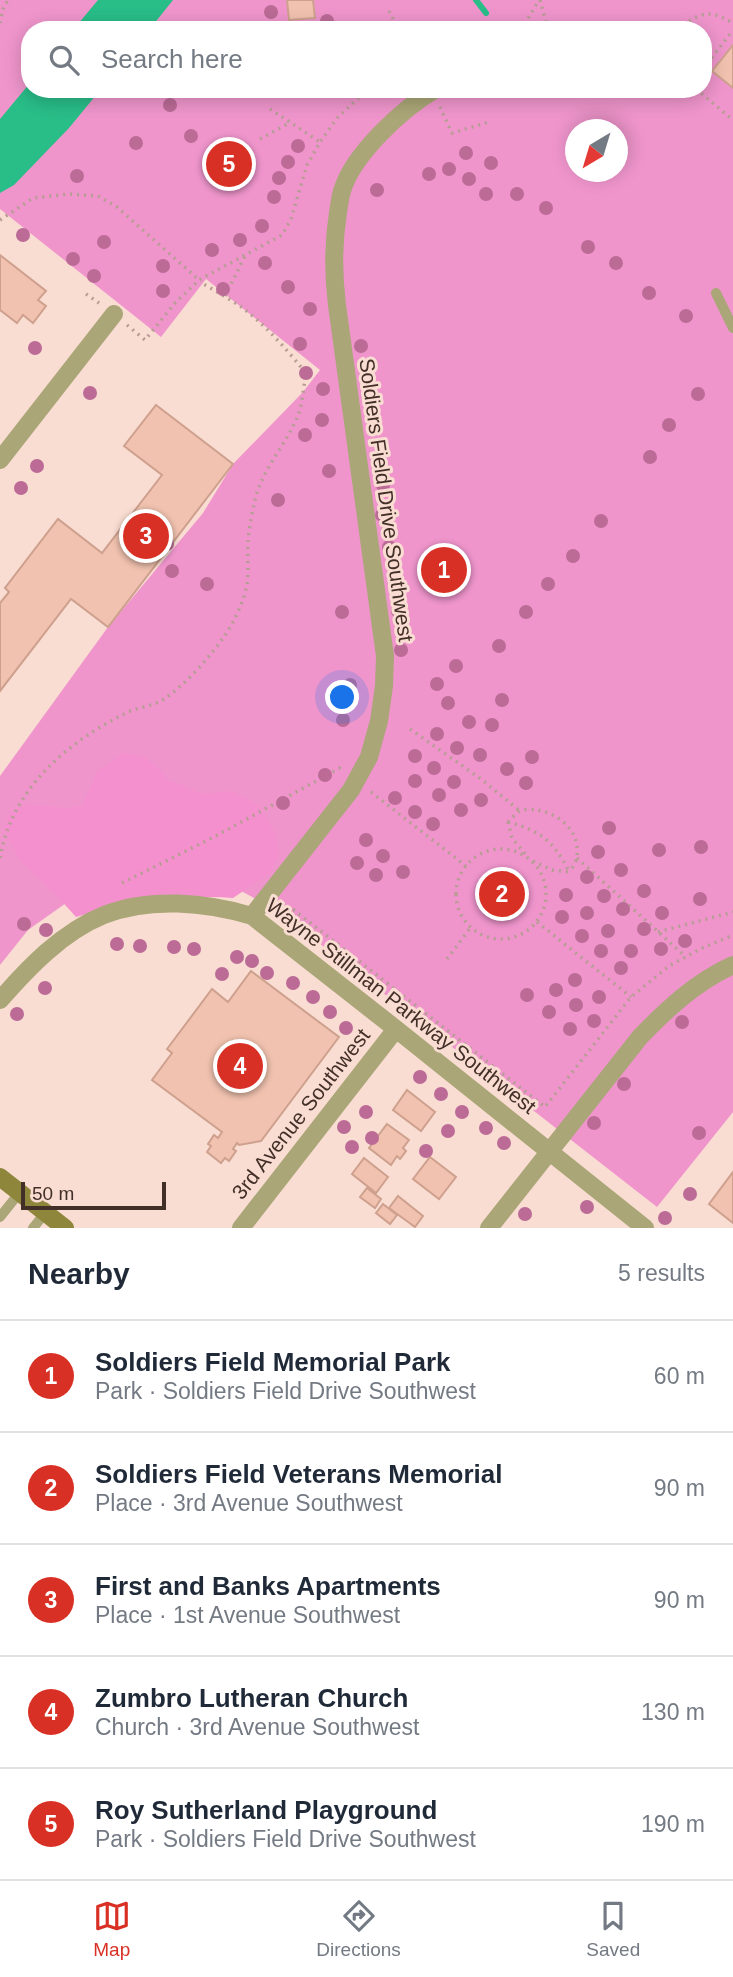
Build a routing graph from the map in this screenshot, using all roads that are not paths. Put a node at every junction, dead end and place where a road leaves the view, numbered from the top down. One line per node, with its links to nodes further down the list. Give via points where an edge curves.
1 (424, 98): 6 (street, Soldiers Field Drive Southwest, via 386,129 352,169 342,191 334,242 339,318 385,656 379,721 369,757 351,790)
2 (716, 293): 4 (lane)
3 (114, 314): 5 (street)
4 (733, 328)
5 (0, 460)
6 (252, 916): 8 (street, Wayne Stillman Parkway Southwest, via 196,904 132,908 104,915 51,949); 9 (street, Wayne Stillman Parkway Southwest)
7 (733, 965): 10 (street, via 700,982 660,1016)
8 (0, 1000)
9 (396, 1029): 10 (street, Wayne Stillman Parkway Southwest); 17 (street, 3rd Avenue Southwest)
10 (550, 1152): 18 (street); 19 (street, Wayne Stillman Parkway Southwest)
11 (0, 1177): 12 (street)
12 (20, 1192): 13 (street); 14 (lane)
13 (46, 1213): 15 (lane); 16 (street)
14 (0, 1217)
15 (33, 1228)
16 (65, 1228)
17 (241, 1228)
18 (489, 1228)
19 (645, 1228)

